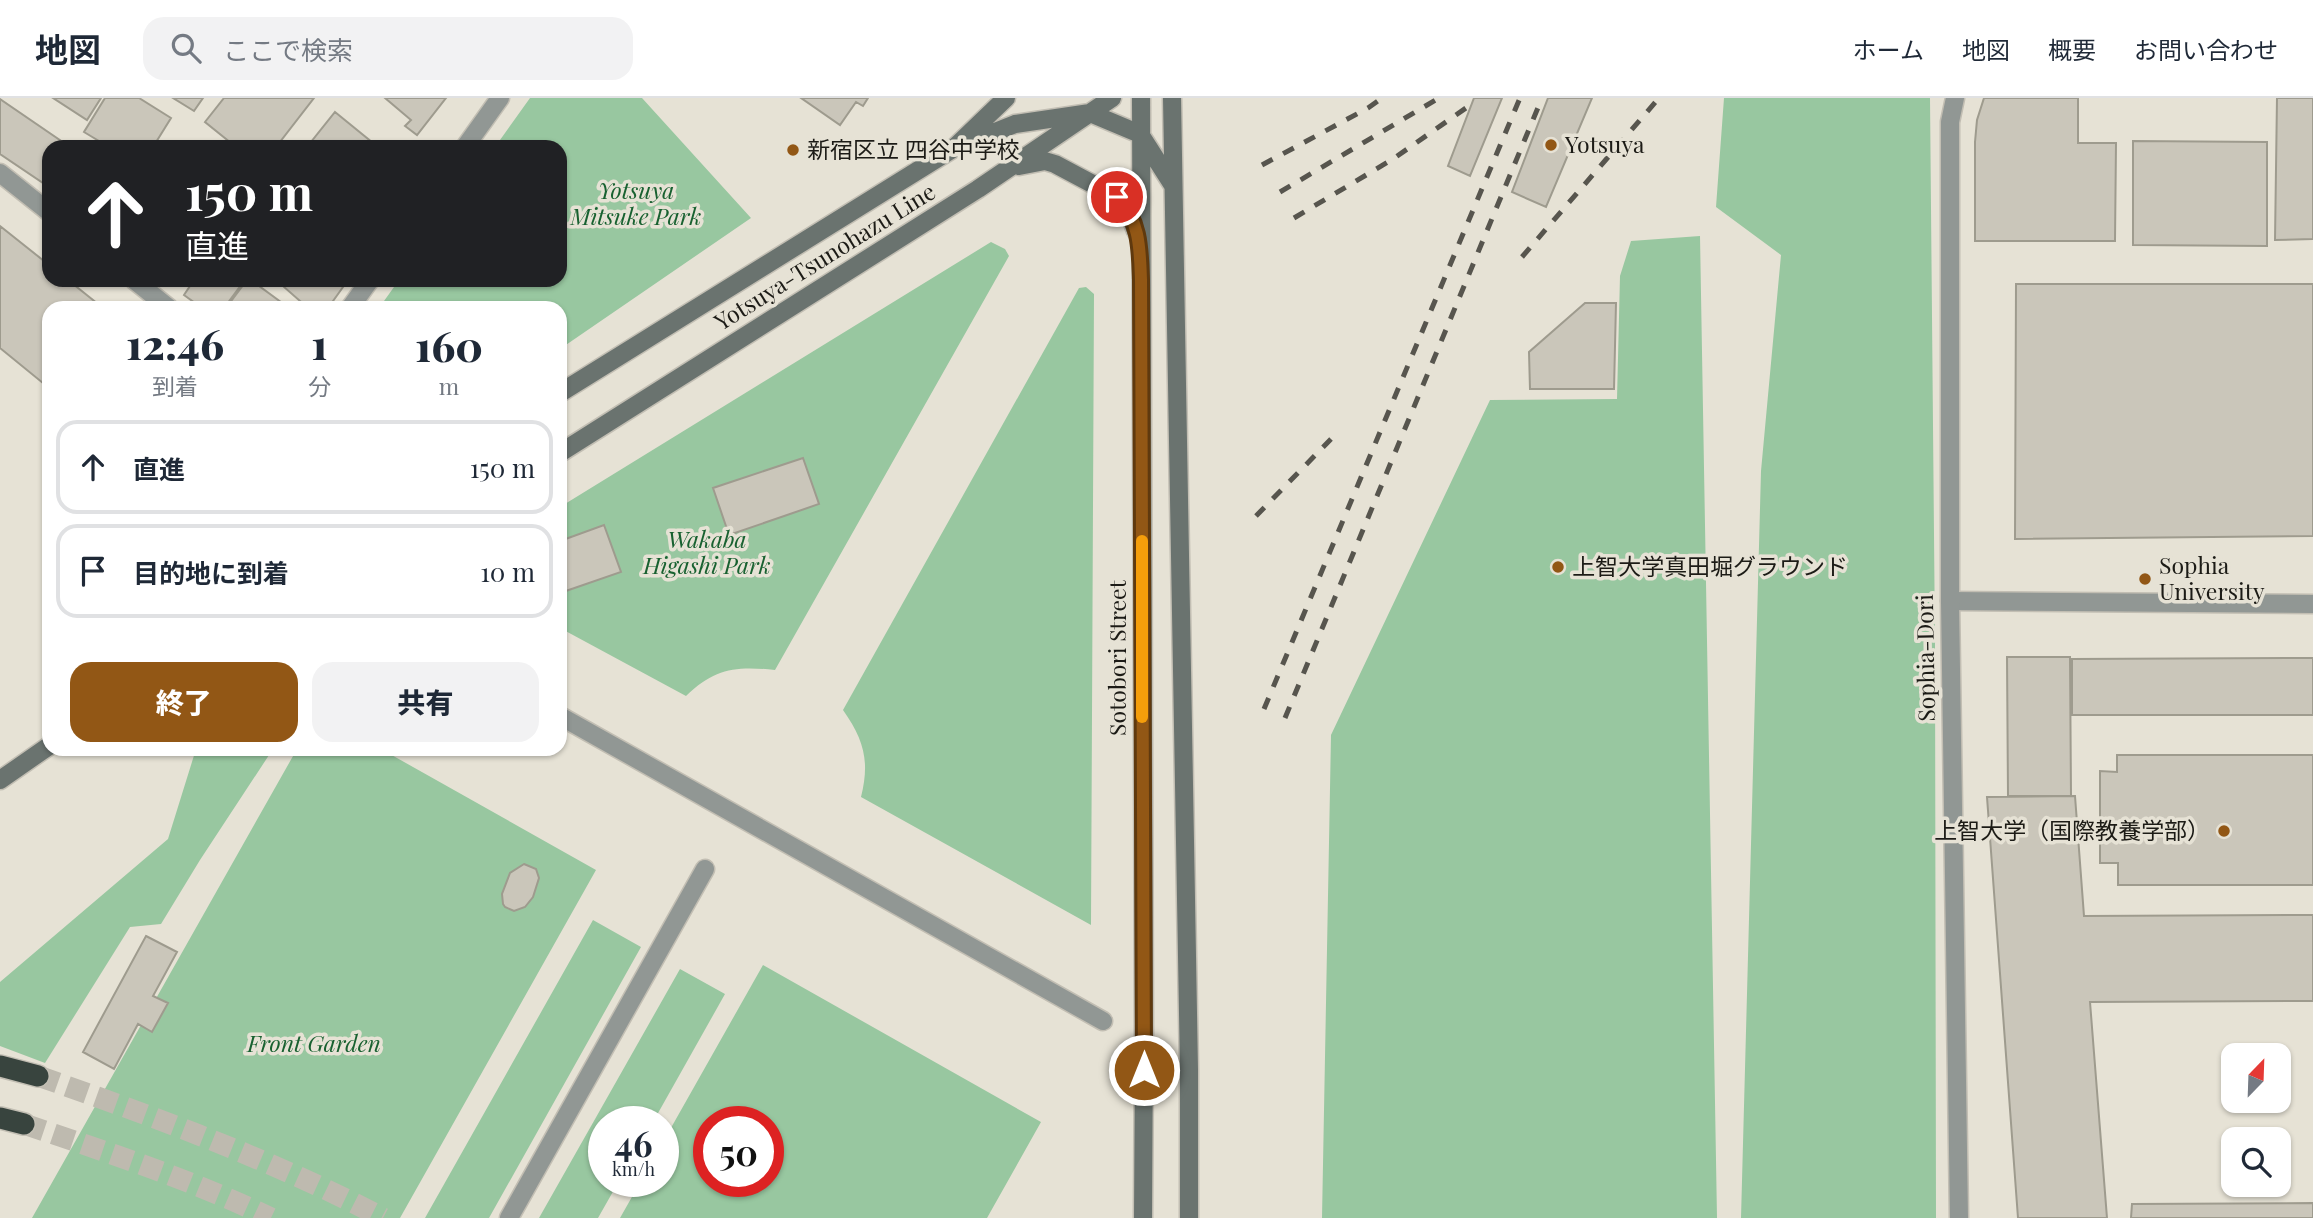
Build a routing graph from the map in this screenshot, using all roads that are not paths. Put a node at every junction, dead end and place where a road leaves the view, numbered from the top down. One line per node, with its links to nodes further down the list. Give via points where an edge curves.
1 (500, 98): 9 (street)
2 (1006, 98): 10 (main road, Yotsuya-Tsunohazu Line)
3 (1112, 98): 7 (main road, Yotsuya-Tsunohazu Line)
4 (1141, 98): 8 (main road, Sotobori Street)
5 (1172, 98): 13 (main road)
6 (1955, 98): 20 (street, Sophia-Dori, via 1950,122)
7 (1090, 113): 8 (main road); 10 (main road, via 1015,124); 11 (main road, Yotsuya-Tsunohazu Line)
8 (1140, 134): 13 (main road); 15 (main road, Sotobori Street)
9 (470, 140)
10 (954, 148): 18 (main road, Yotsuya-Tsunohazu Line)
11 (1008, 168): 15 (main road, via 1045,161 1117,197 1127,207); 19 (main road, Yotsuya-Tsunohazu Line)
12 (0, 173): 14 (street)
13 (1173, 185): 33 (main road)
14 (42, 206)
15 (1140, 240): 32 (main road, Sotobori Street)
16 (143, 287): 17 (street)
17 (160, 301)
18 (567, 389)
19 (567, 449)
20 (1950, 601): 21 (street); 34 (street, Sophia-Dori)
21 (2313, 604)
22 (567, 720): 26 (street)
23 (42, 751): 24 (main road)
24 (0, 780)
25 (705, 869): 31 (street)
26 (1103, 1021)
27 (0, 1066): 28 (highway)
28 (38, 1076)
29 (0, 1118): 30 (highway)
30 (24, 1124)
31 (509, 1218)
32 (1143, 1218)
33 (1189, 1218)
34 (1959, 1218)

